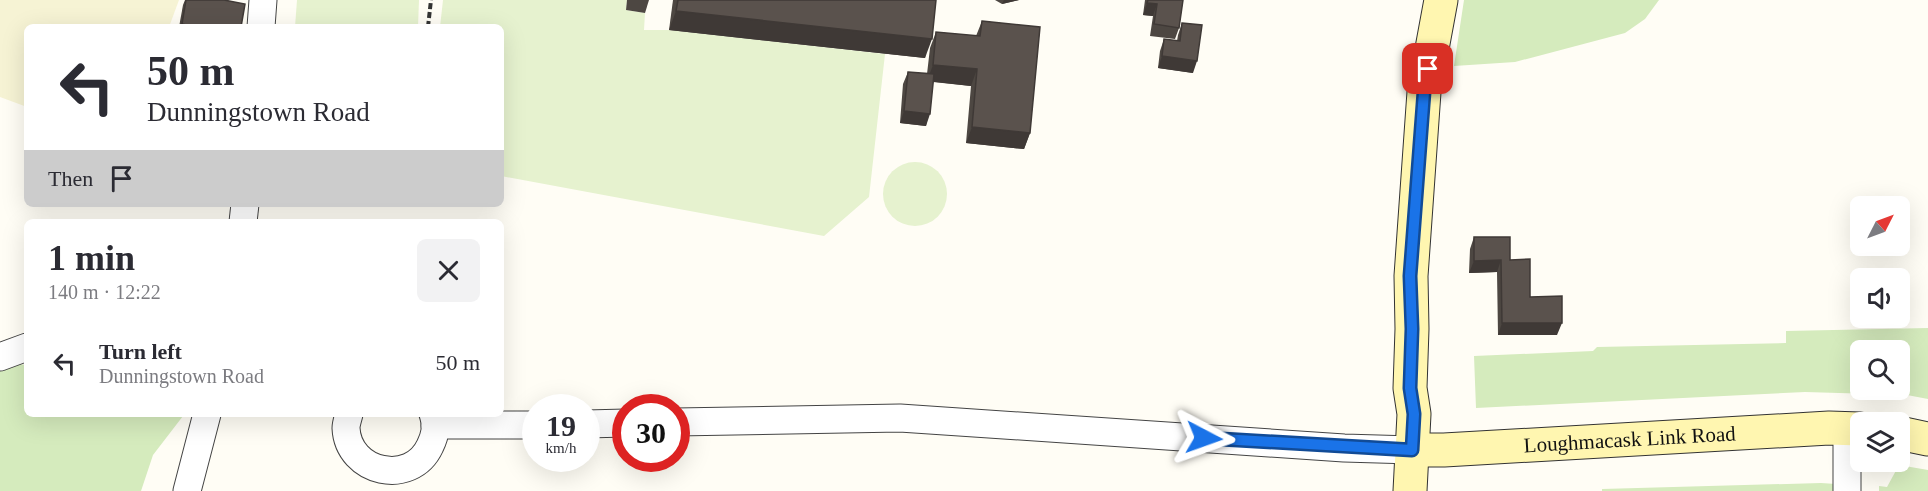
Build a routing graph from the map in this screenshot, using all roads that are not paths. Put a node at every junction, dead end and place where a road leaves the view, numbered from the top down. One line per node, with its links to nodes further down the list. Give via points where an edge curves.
1 (1441, 0): 12 (street, via 1424,92 1410,276)
2 (24, 348): 3 (street)
3 (0, 357)
4 (206, 417): 15 (street)
5 (348, 417): 14 (street, via 346,428 352,449)
6 (434, 420): 8 (street); 14 (street, via 435,437 426,454)
7 (690, 422): 12 (street, via 900,418)
8 (522, 424)
9 (1850, 428): 12 (street, Loughmacask Link Road)
10 (1910, 435): 11 (street)
11 (1928, 439)
12 (1412, 450): 16 (street)
13 (1850, 464): 17 (street)
14 (388, 481)
15 (187, 491)
16 (1410, 491)
17 (1847, 491)

